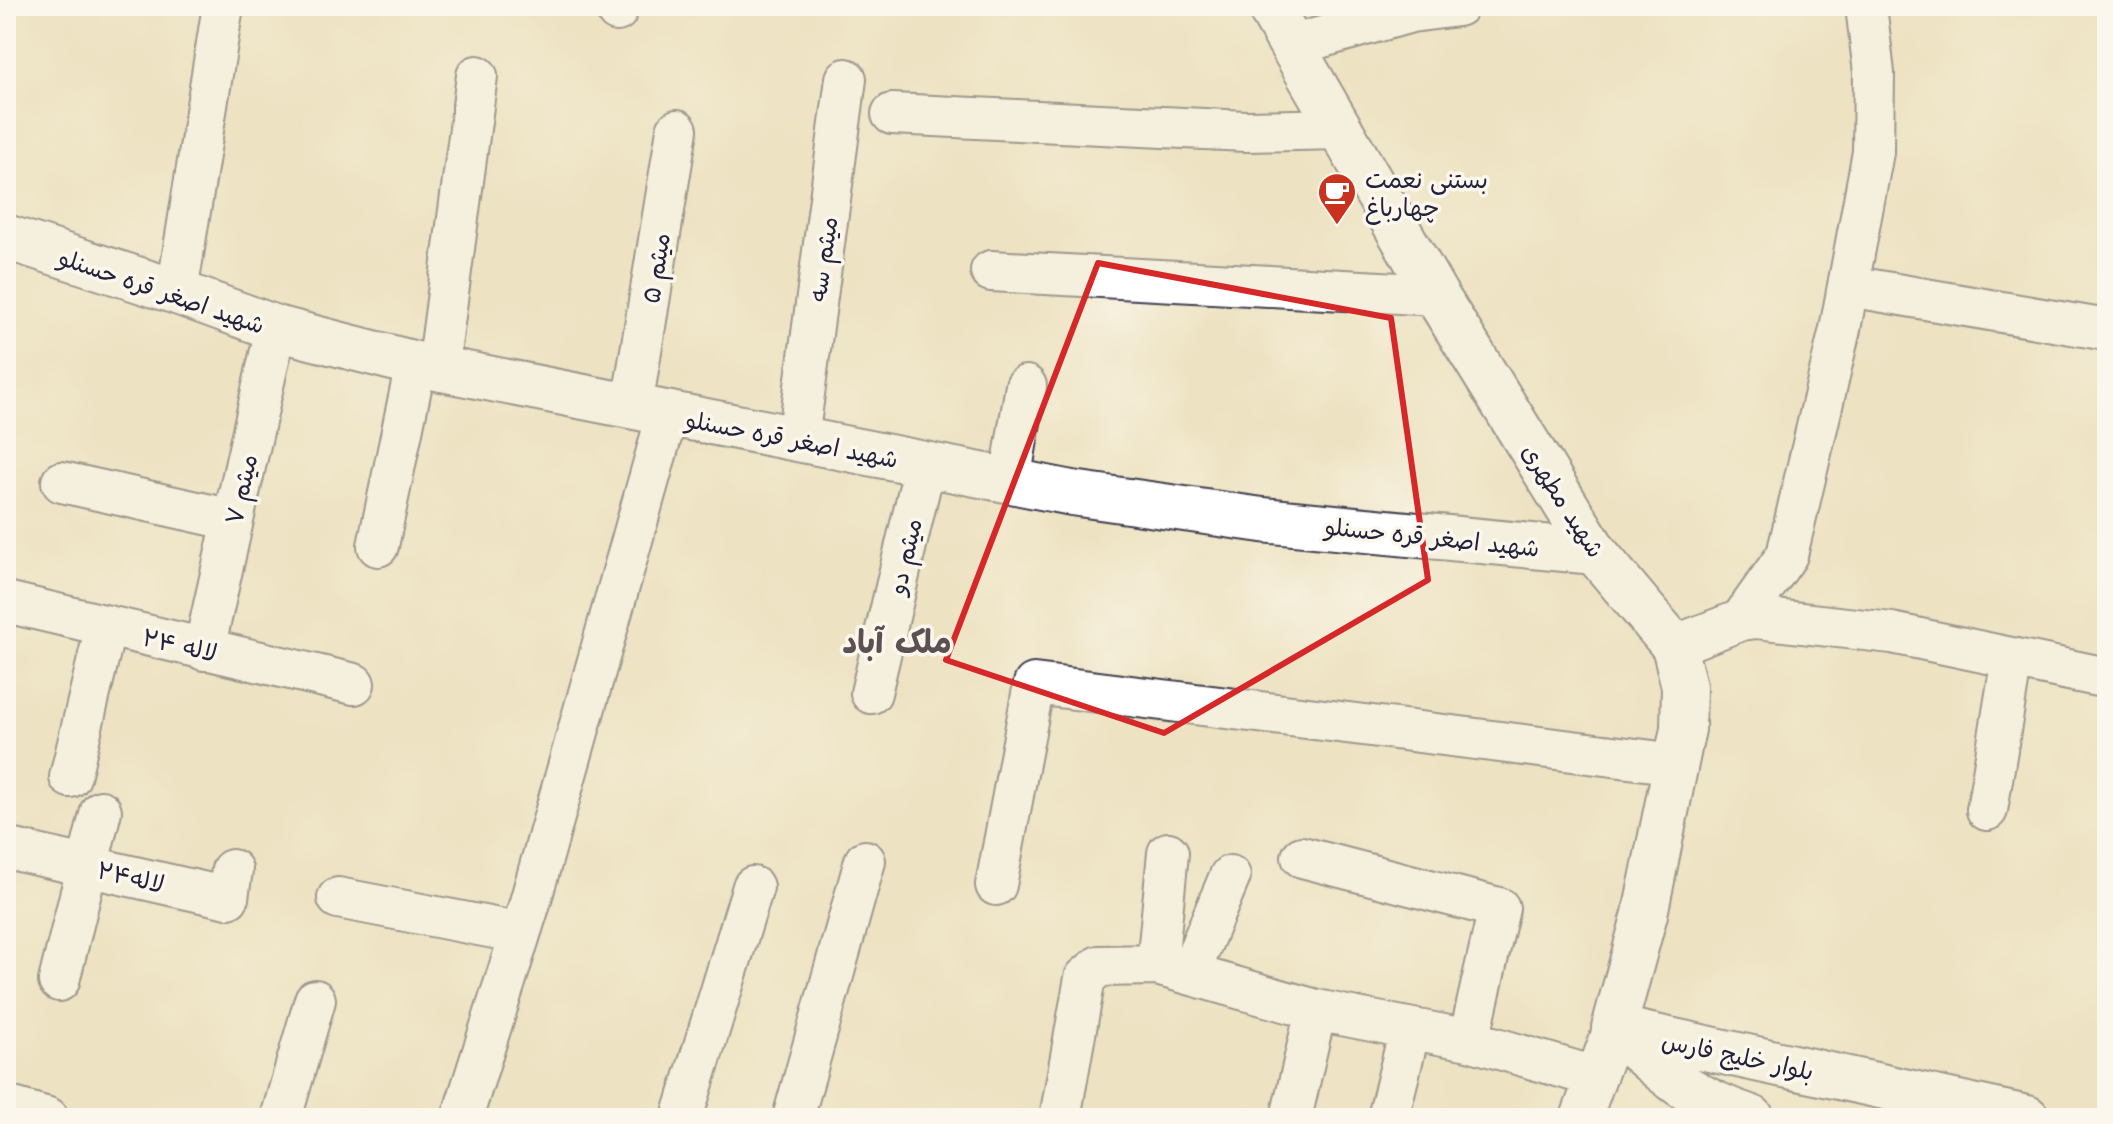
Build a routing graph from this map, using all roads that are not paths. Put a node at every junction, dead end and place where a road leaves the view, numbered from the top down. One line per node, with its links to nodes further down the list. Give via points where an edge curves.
1 (223, 6): 14 (street)
2 (1269, 6): 5 (street, شهید مطهری)
3 (1458, 6): 5 (street, via 1411,12)
4 (1866, 6): 13 (street, via 1874,73 1873,152)
5 (1294, 45): 9 (street, شهید مطهری)
6 (477, 76): 18 (street)
7 (846, 79): 21 (street, میثم سه)
8 (892, 114): 9 (street, via 1246,131)
9 (1342, 129): 15 (street, شهید مطهری)
10 (677, 130): 20 (street, میثم ۵)
11 (6, 237): 14 (street, شهید اصغر قره حسنلو)
12 (991, 271): 15 (street)
13 (1849, 286): 17 (street); 29 (street, via 1787,555)
14 (177, 292): 16 (street, شهید اصغر قره حسنلو)
15 (1436, 295): 27 (street, شهید مطهری)
16 (276, 328): 18 (street, شهید اصغر قره حسنلو); 25 (street, میثم ۷)
17 (2107, 330)
18 (427, 366): 20 (street, شهید اصغر قره حسنلو); 26 (street)
19 (1026, 386): 23 (street)
20 (650, 409): 21 (street, شهید اصغر قره حسنلو); 51 (street, میثم ۵)
21 (798, 439): 22 (street, شهید اصغر قره حسنلو)
22 (925, 465): 23 (street, شهید اصغر قره حسنلو); 36 (street, میثم دو)
23 (1010, 481): 27 (street, شهید اصغر قره حسنلو, via 1262,520)
24 (62, 482): 25 (street)
25 (233, 520): 32 (street, میثم ۷)
26 (378, 546)
27 (1595, 552): 31 (street, شهید مطهری)
28 (6, 602): 30 (street, لاله ۲۴)
29 (1741, 620): 31 (street); 33 (street, via 1892,633)
30 (106, 626): 32 (street, لاله ۲۴); 38 (street)
31 (1674, 646): 37 (street, شهید مطهری, via 1684,686)
32 (204, 650): 35 (street, لاله ۲۴)
33 (2012, 658): 34 (street); 39 (street)
34 (2106, 674)
35 (354, 684)
36 (871, 693)
37 (1677, 764): 48 (street, via 1034,684); 56 (street, شهید مطهری)
38 (70, 777)
39 (1987, 810)
40 (101, 811): 45 (street)
41 (6, 848): 45 (street, لاله۲۴)
42 (1168, 853): 52 (street)
43 (1302, 857): 58 (street, via 1499,908)
44 (865, 861): 65 (street)
45 (89, 867): 46 (street, لاله۲۴, via 228,898); 53 (street)
46 (232, 870)
47 (1230, 876): 52 (street)
48 (996, 885)
49 (753, 887): 64 (street)
50 (338, 898): 51 (street)
51 (520, 933): 63 (street, میثم ۵)
52 (1173, 969): 55 (street); 66 (street, via 1099,966 1085,978)
53 (59, 981)
54 (315, 1000): 62 (street)
55 (1316, 1010): 57 (street); 67 (street)
56 (1614, 1028): 59 (street); 70 (street, بلوار خلیج فارس, via 1681,1088); 71 (street, بلوار خلیج فارس)
57 (1410, 1029): 58 (street); 68 (street)
58 (1469, 1040): 59 (street)
59 (1595, 1077): 69 (street)
60 (6, 1106): 61 (street)
61 (48, 1118)
62 (281, 1118)
63 (462, 1118)
64 (682, 1118)
65 (793, 1118)
66 (1060, 1118)
67 (1291, 1118)
68 (1388, 1118)
69 (1581, 1118)
70 (1752, 1118)
71 (2027, 1118)

